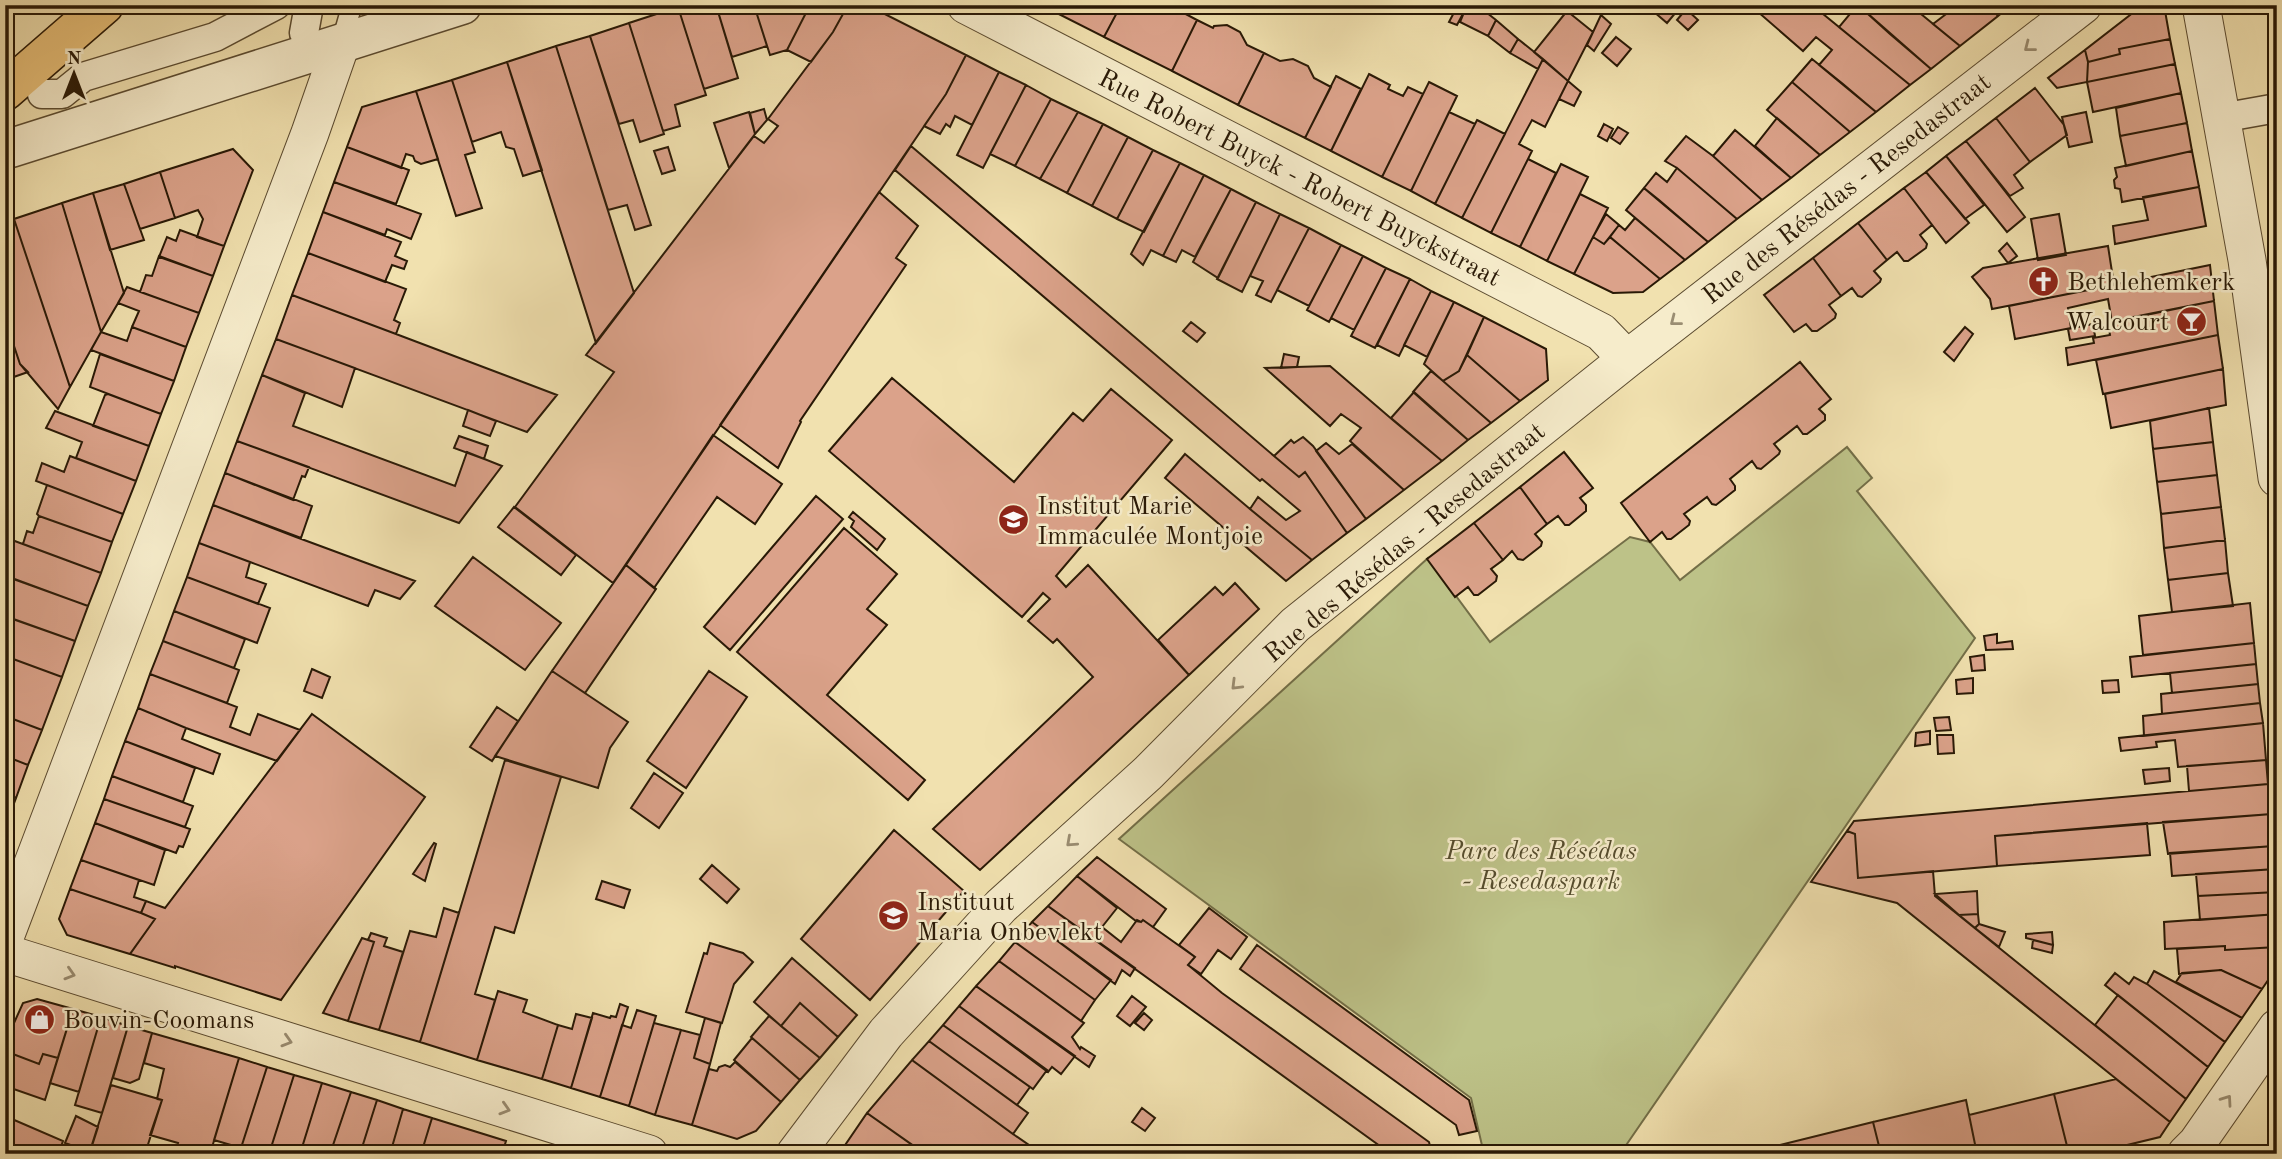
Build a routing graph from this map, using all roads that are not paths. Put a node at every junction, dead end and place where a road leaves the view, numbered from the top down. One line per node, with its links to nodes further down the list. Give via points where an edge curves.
1 (104, 5): 11 (main road)
2 (276, 5): 11 (street, via 215,37 83,77 62,94)
3 (309, 5): 9 (street)
4 (352, 5): 10 (lane)
5 (462, 5): 10 (street)
6 (966, 5): 15 (street, Rue Robert Buyck - Robert Buyckstraat, via 1601,332)
7 (2083, 5): 15 (street, Rue des Résédas - Resedastraat, one-way to 15)
8 (2201, 5): 13 (street)
9 (304, 33)
10 (341, 44): 14 (street); 17 (street)
11 (24, 93)
12 (2277, 107): 13 (street)
13 (2221, 118): 16 (street, via 2247,260)
14 (5, 147)
15 (1627, 359): 21 (street, Rue des Résédas - Resedastraat, one-way to 21, via 1294,625 1148,773 1000,906 886,1033)
16 (2277, 478)
17 (5, 937)
18 (5, 953): 20 (street, one-way to 20)
19 (2277, 1028): 22 (street, one-way to 19)
20 (649, 1154)
21 (795, 1154)
22 (2186, 1154)

